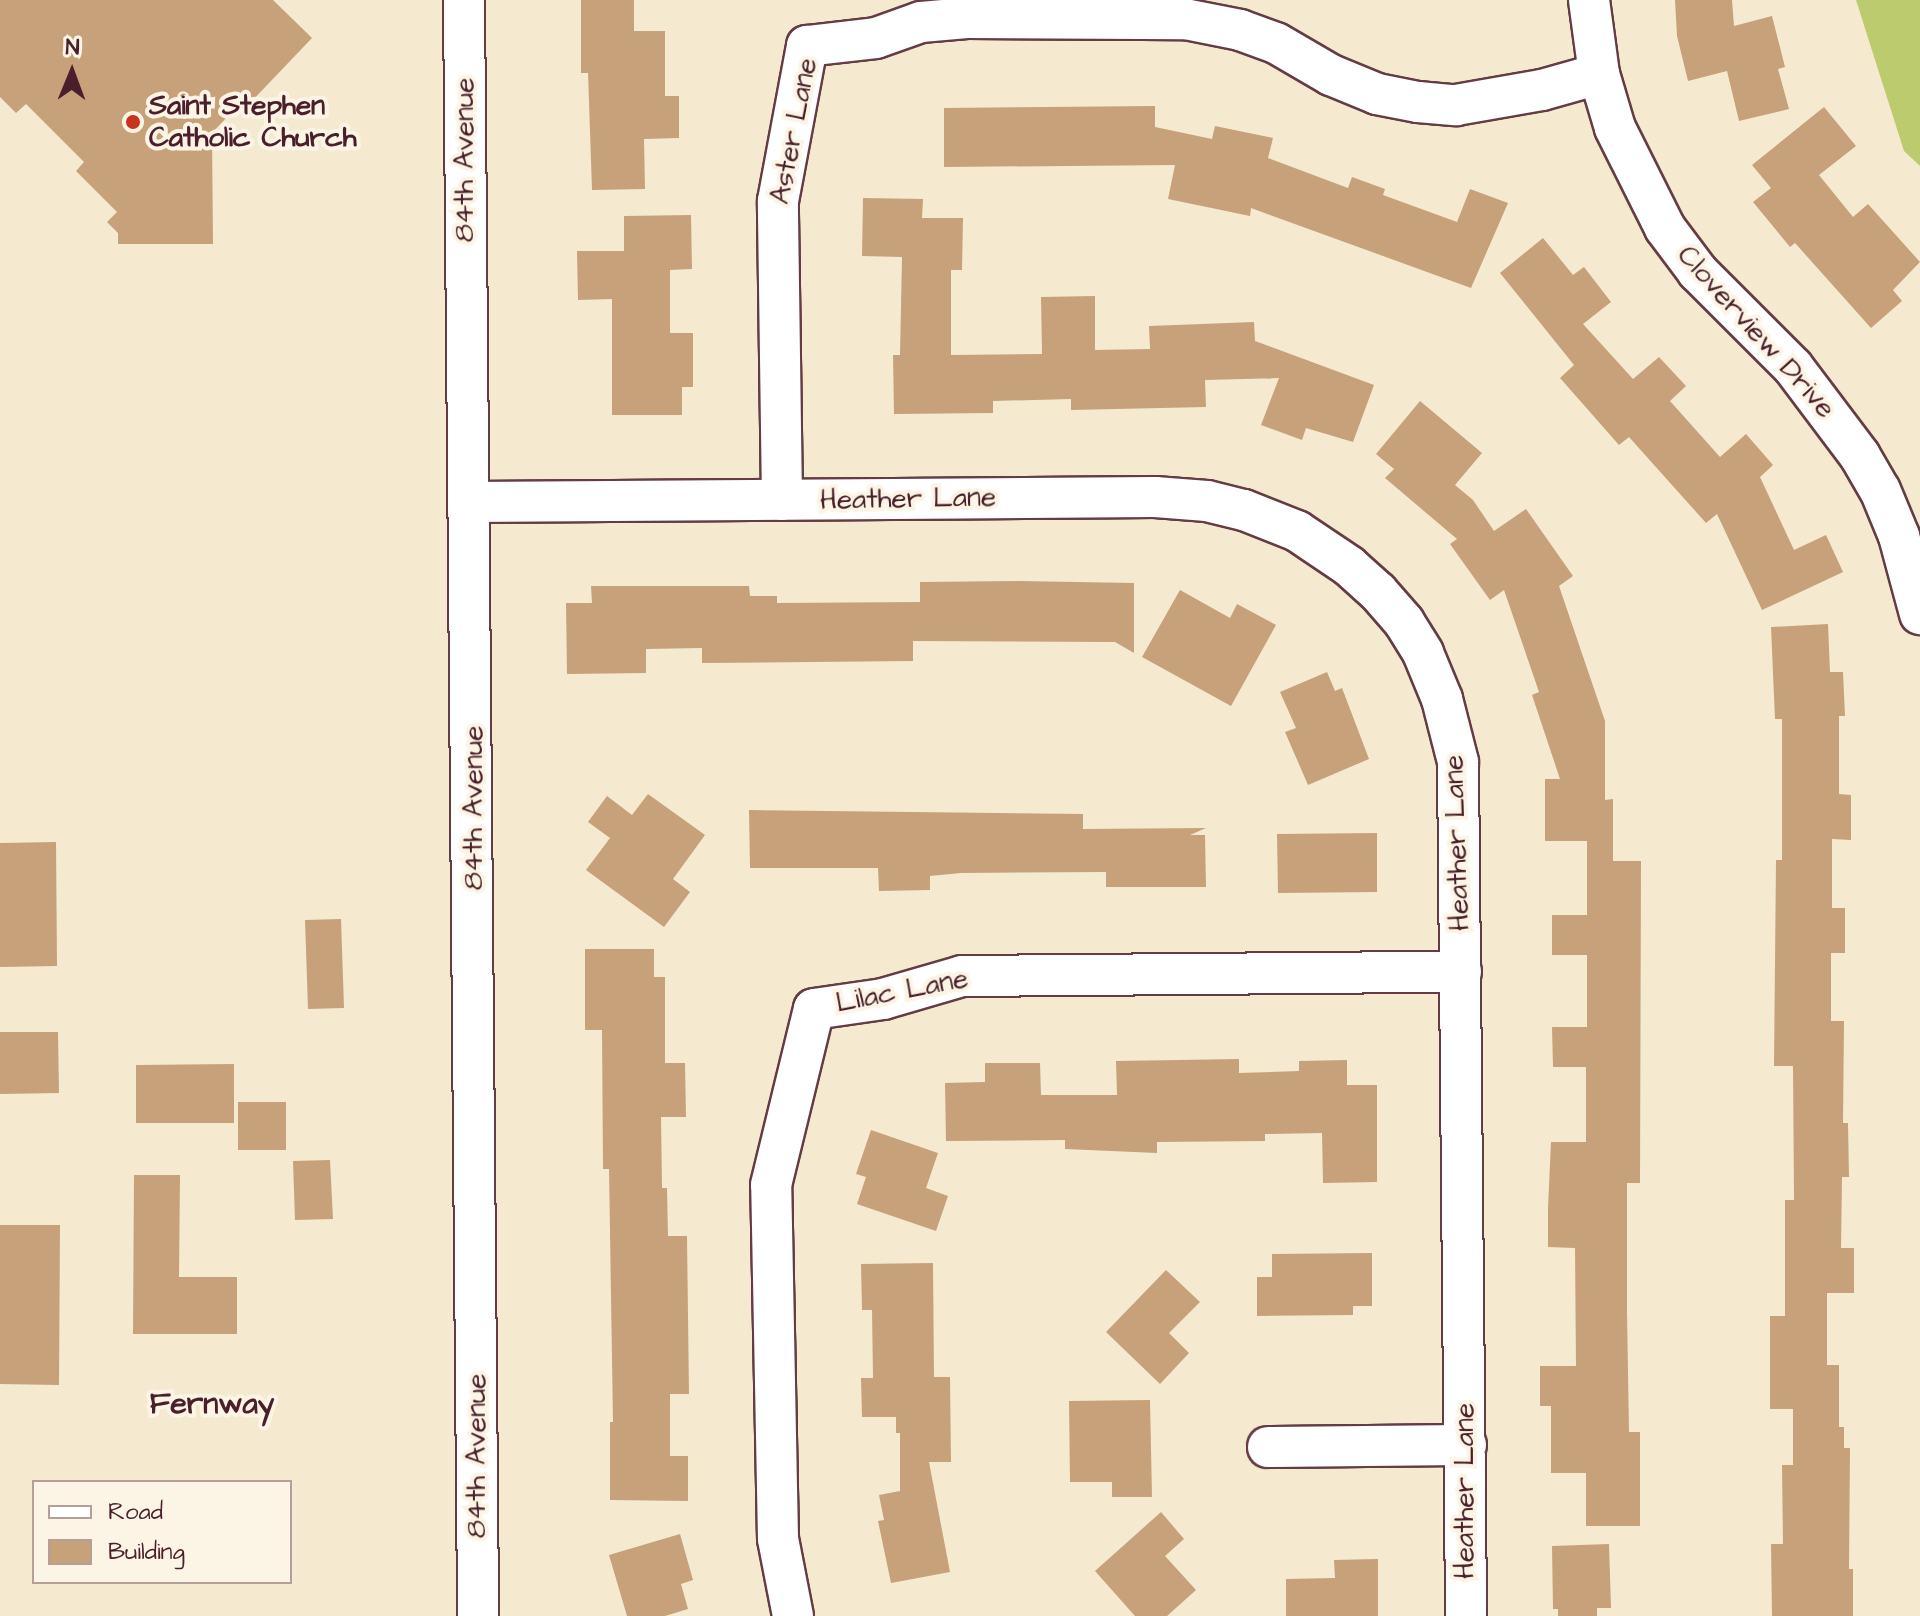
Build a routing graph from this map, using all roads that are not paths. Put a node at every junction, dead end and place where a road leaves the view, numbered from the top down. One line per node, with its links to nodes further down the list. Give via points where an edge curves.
1 (464, 0): 5 (street, 84th Avenue)
2 (1589, 0): 3 (street, Cloverview Drive)
3 (1599, 74): 4 (street, Aster Lane, via 1456,105 1418,102 1377,94 1240,30 1185,19 967,18 921,22 876,38 807,46 778,201); 6 (street, Cloverview Drive, via 1615,128 1665,228 1698,272 1793,367 1867,468 1899,536)
4 (782, 500): 5 (street, Heather Lane); 7 (street, Heather Lane, via 1207,501 1297,531 1349,566 1404,622 1445,709 1460,793)
5 (471, 502): 10 (street, 84th Avenue)
6 (1920, 614)
7 (1461, 972): 8 (street, Heather Lane); 11 (street, Lilac Lane, via 962,976 883,999 814,1009 771,1185 778,1539)
8 (1466, 1445): 9 (street); 12 (street, Heather Lane)
9 (1268, 1447)
10 (478, 1616)
11 (793, 1616)
12 (1466, 1616)

